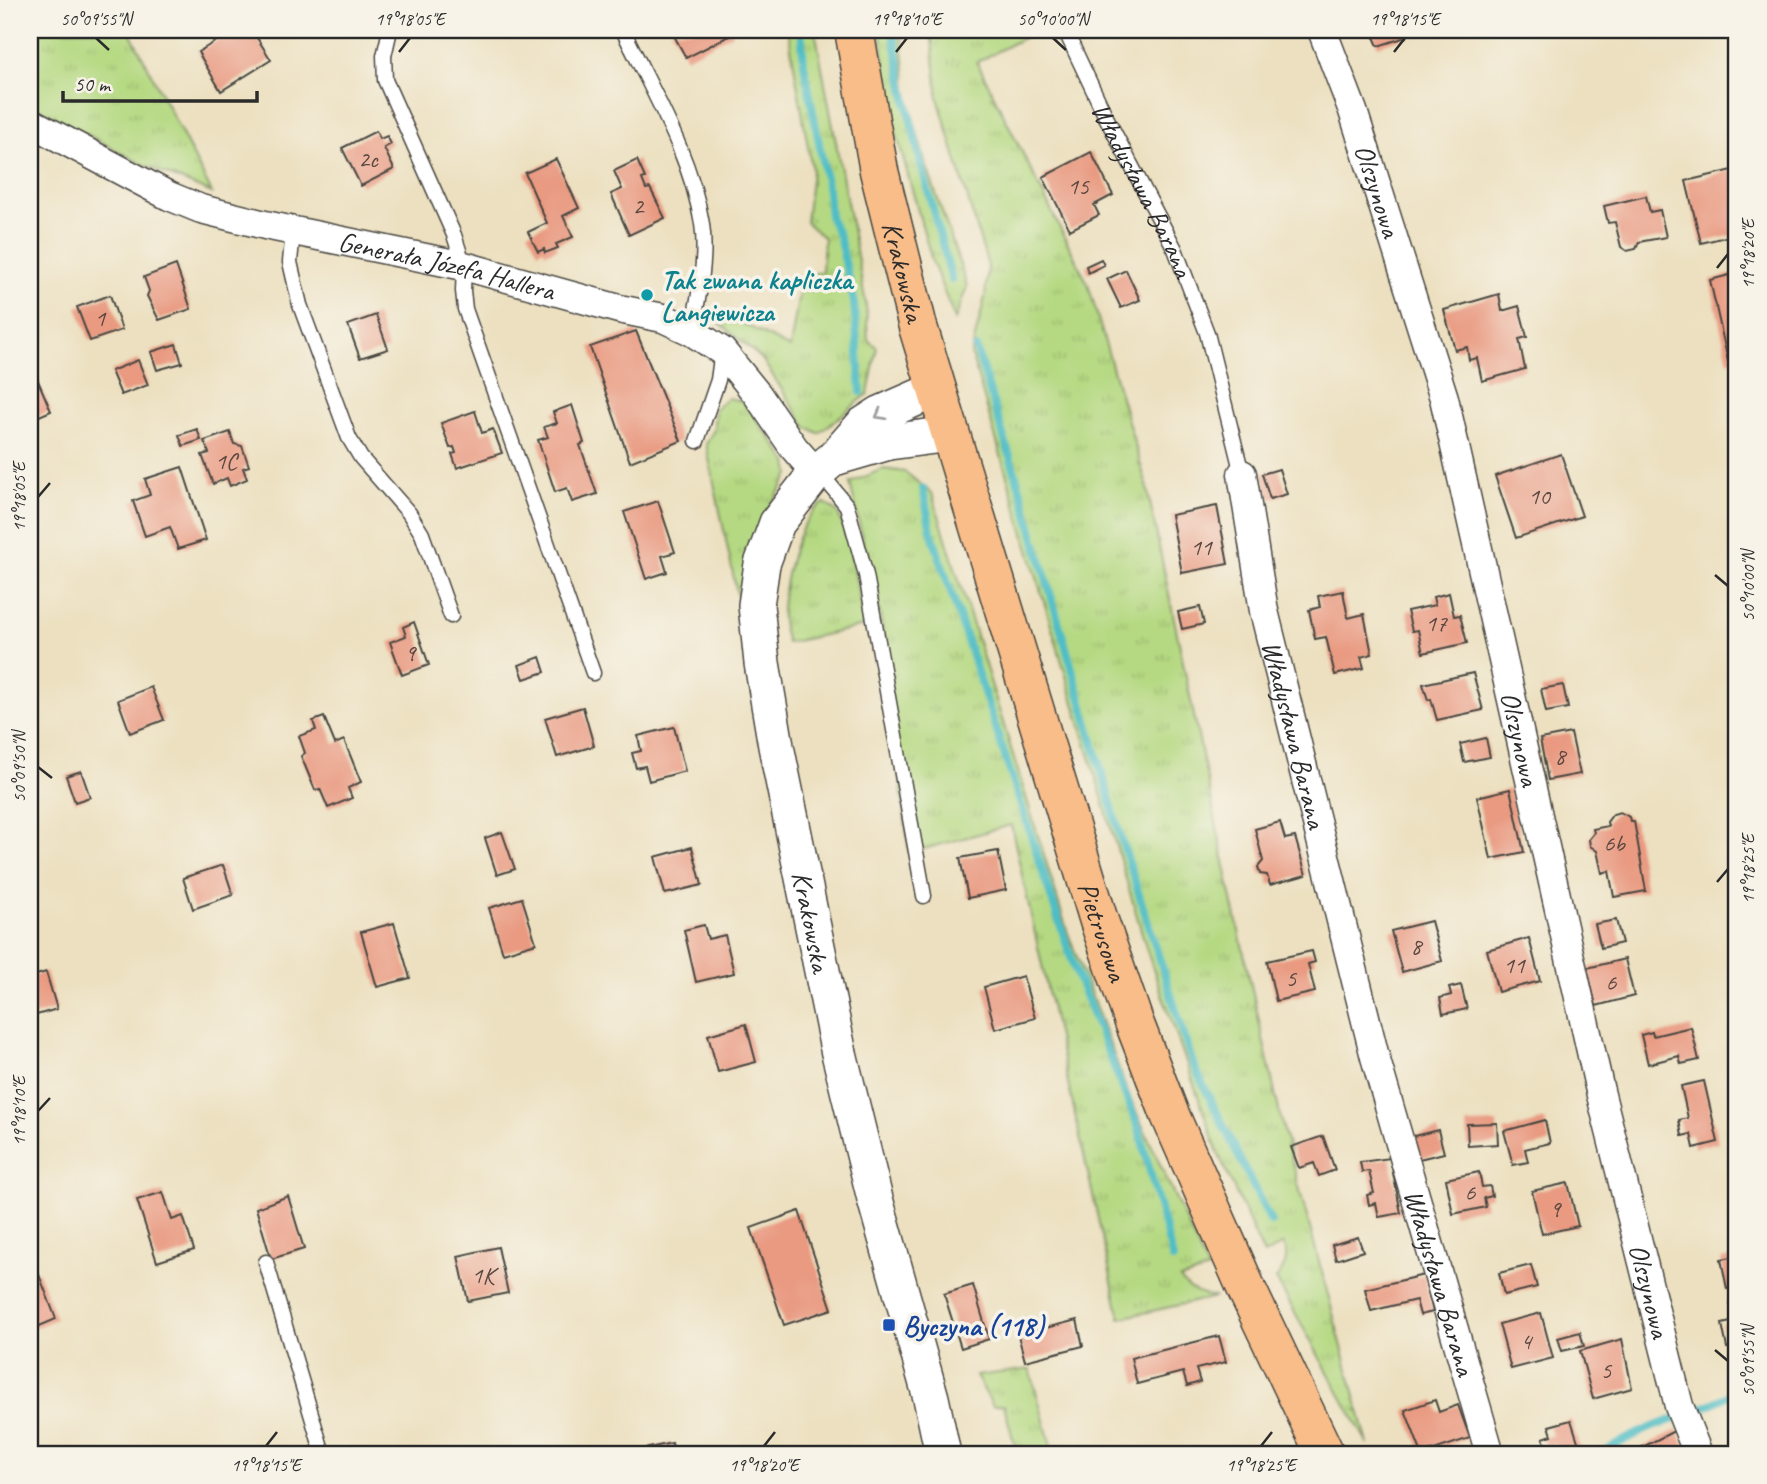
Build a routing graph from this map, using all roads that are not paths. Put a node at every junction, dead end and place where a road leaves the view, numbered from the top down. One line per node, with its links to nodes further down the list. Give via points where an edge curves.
1 (390, 30): 8 (lane, via 385,80)
2 (622, 30): 9 (lane, via 690,176 702,226 700,296)
3 (854, 30): 11 (main road, Krakowska, via 879,172)
4 (1065, 30): 15 (lane, Władysława Barana, via 1175,249 1207,333)
5 (1322, 30): 26 (street, Olszynowa, via 1353,111 1444,398 1600,1091 1682,1415)
6 (30, 122): 7 (street, Generała Józefa Hallera, via 169,197)
7 (293, 231): 8 (street, Generała Józefa Hallera); 16 (lane, via 290,262 300,305 349,438 422,534)
8 (464, 266): 9 (street, Generała Józefa Hallera, via 663,318); 17 (lane, via 465,309)
9 (691, 331): 10 (street, Generała Józefa Hallera)
10 (722, 351): 13 (lane, via 718,380); 14 (street, Generała Józefa Hallera, via 794,447)
11 (937, 388): 12 (main road, Pietrusowa); 14 (street, Krakowska, one-way to 14, via 863,425)
12 (950, 434): 14 (street, via 888,442); 24 (main road, Pietrusowa, via 1108,947 1170,1115)
13 (697, 441)
14 (825, 465): 18 (lane, via 831,486 846,506 866,575); 20 (street, Krakowska, via 777,523 762,564 756,605 762,663 838,1049)
15 (1242, 474): 25 (street, Władysława Barana, via 1264,611 1375,1057)
16 (451, 616)
17 (593, 673)
18 (924, 896)
19 (266, 1262): 21 (lane)
20 (931, 1398): 22 (street, Krakowska); 23 (street, Krakowska)
21 (323, 1454)
22 (943, 1454)
23 (953, 1454)
24 (1325, 1454)
25 (1490, 1454)
26 (1698, 1454)

